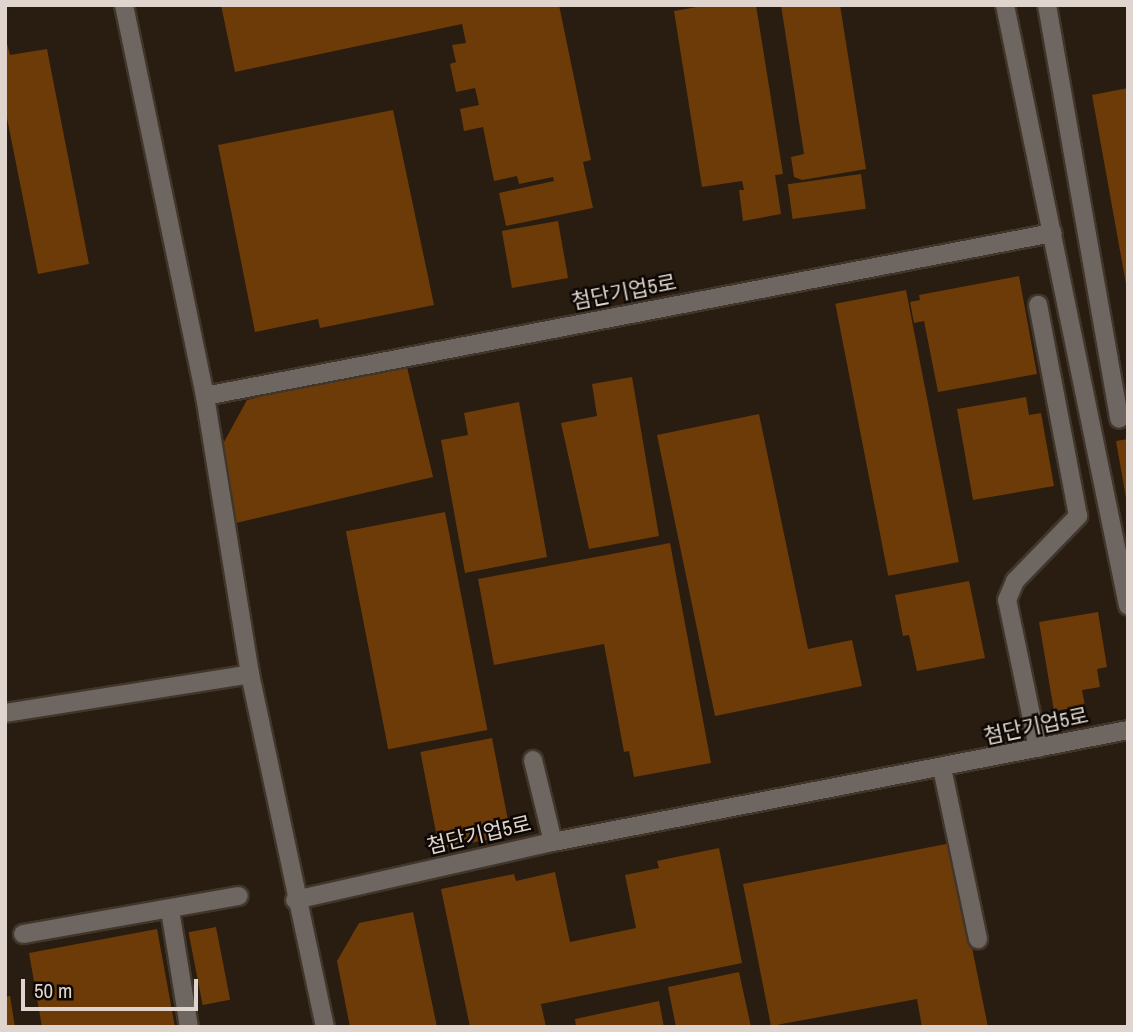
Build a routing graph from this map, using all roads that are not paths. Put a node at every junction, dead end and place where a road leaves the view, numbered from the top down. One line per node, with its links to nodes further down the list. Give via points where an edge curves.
1 (124, 5): 6 (street)
2 (1005, 5): 4 (street)
3 (1047, 5): 7 (street)
4 (1052, 233): 6 (street, 첨단기업5로); 8 (street)
5 (1038, 305): 13 (street, via 1078,516 1015,580 1007,600)
6 (205, 396): 10 (street)
7 (1124, 418): 8 (street)
8 (1093, 436): 9 (street)
9 (1128, 606)
10 (250, 674): 11 (street); 18 (street)
11 (5, 713)
12 (1128, 730): 13 (street, 첨단기업5로)
13 (1038, 748): 15 (street, 첨단기업5로)
14 (533, 760): 16 (street)
15 (942, 768): 16 (street, 첨단기업5로); 21 (street)
16 (553, 842): 18 (street, 첨단기업5로)
17 (239, 896): 19 (street)
18 (295, 900): 23 (street)
19 (170, 910): 20 (street); 22 (street)
20 (23, 934)
21 (978, 939)
22 (189, 1027)
23 (325, 1027)

